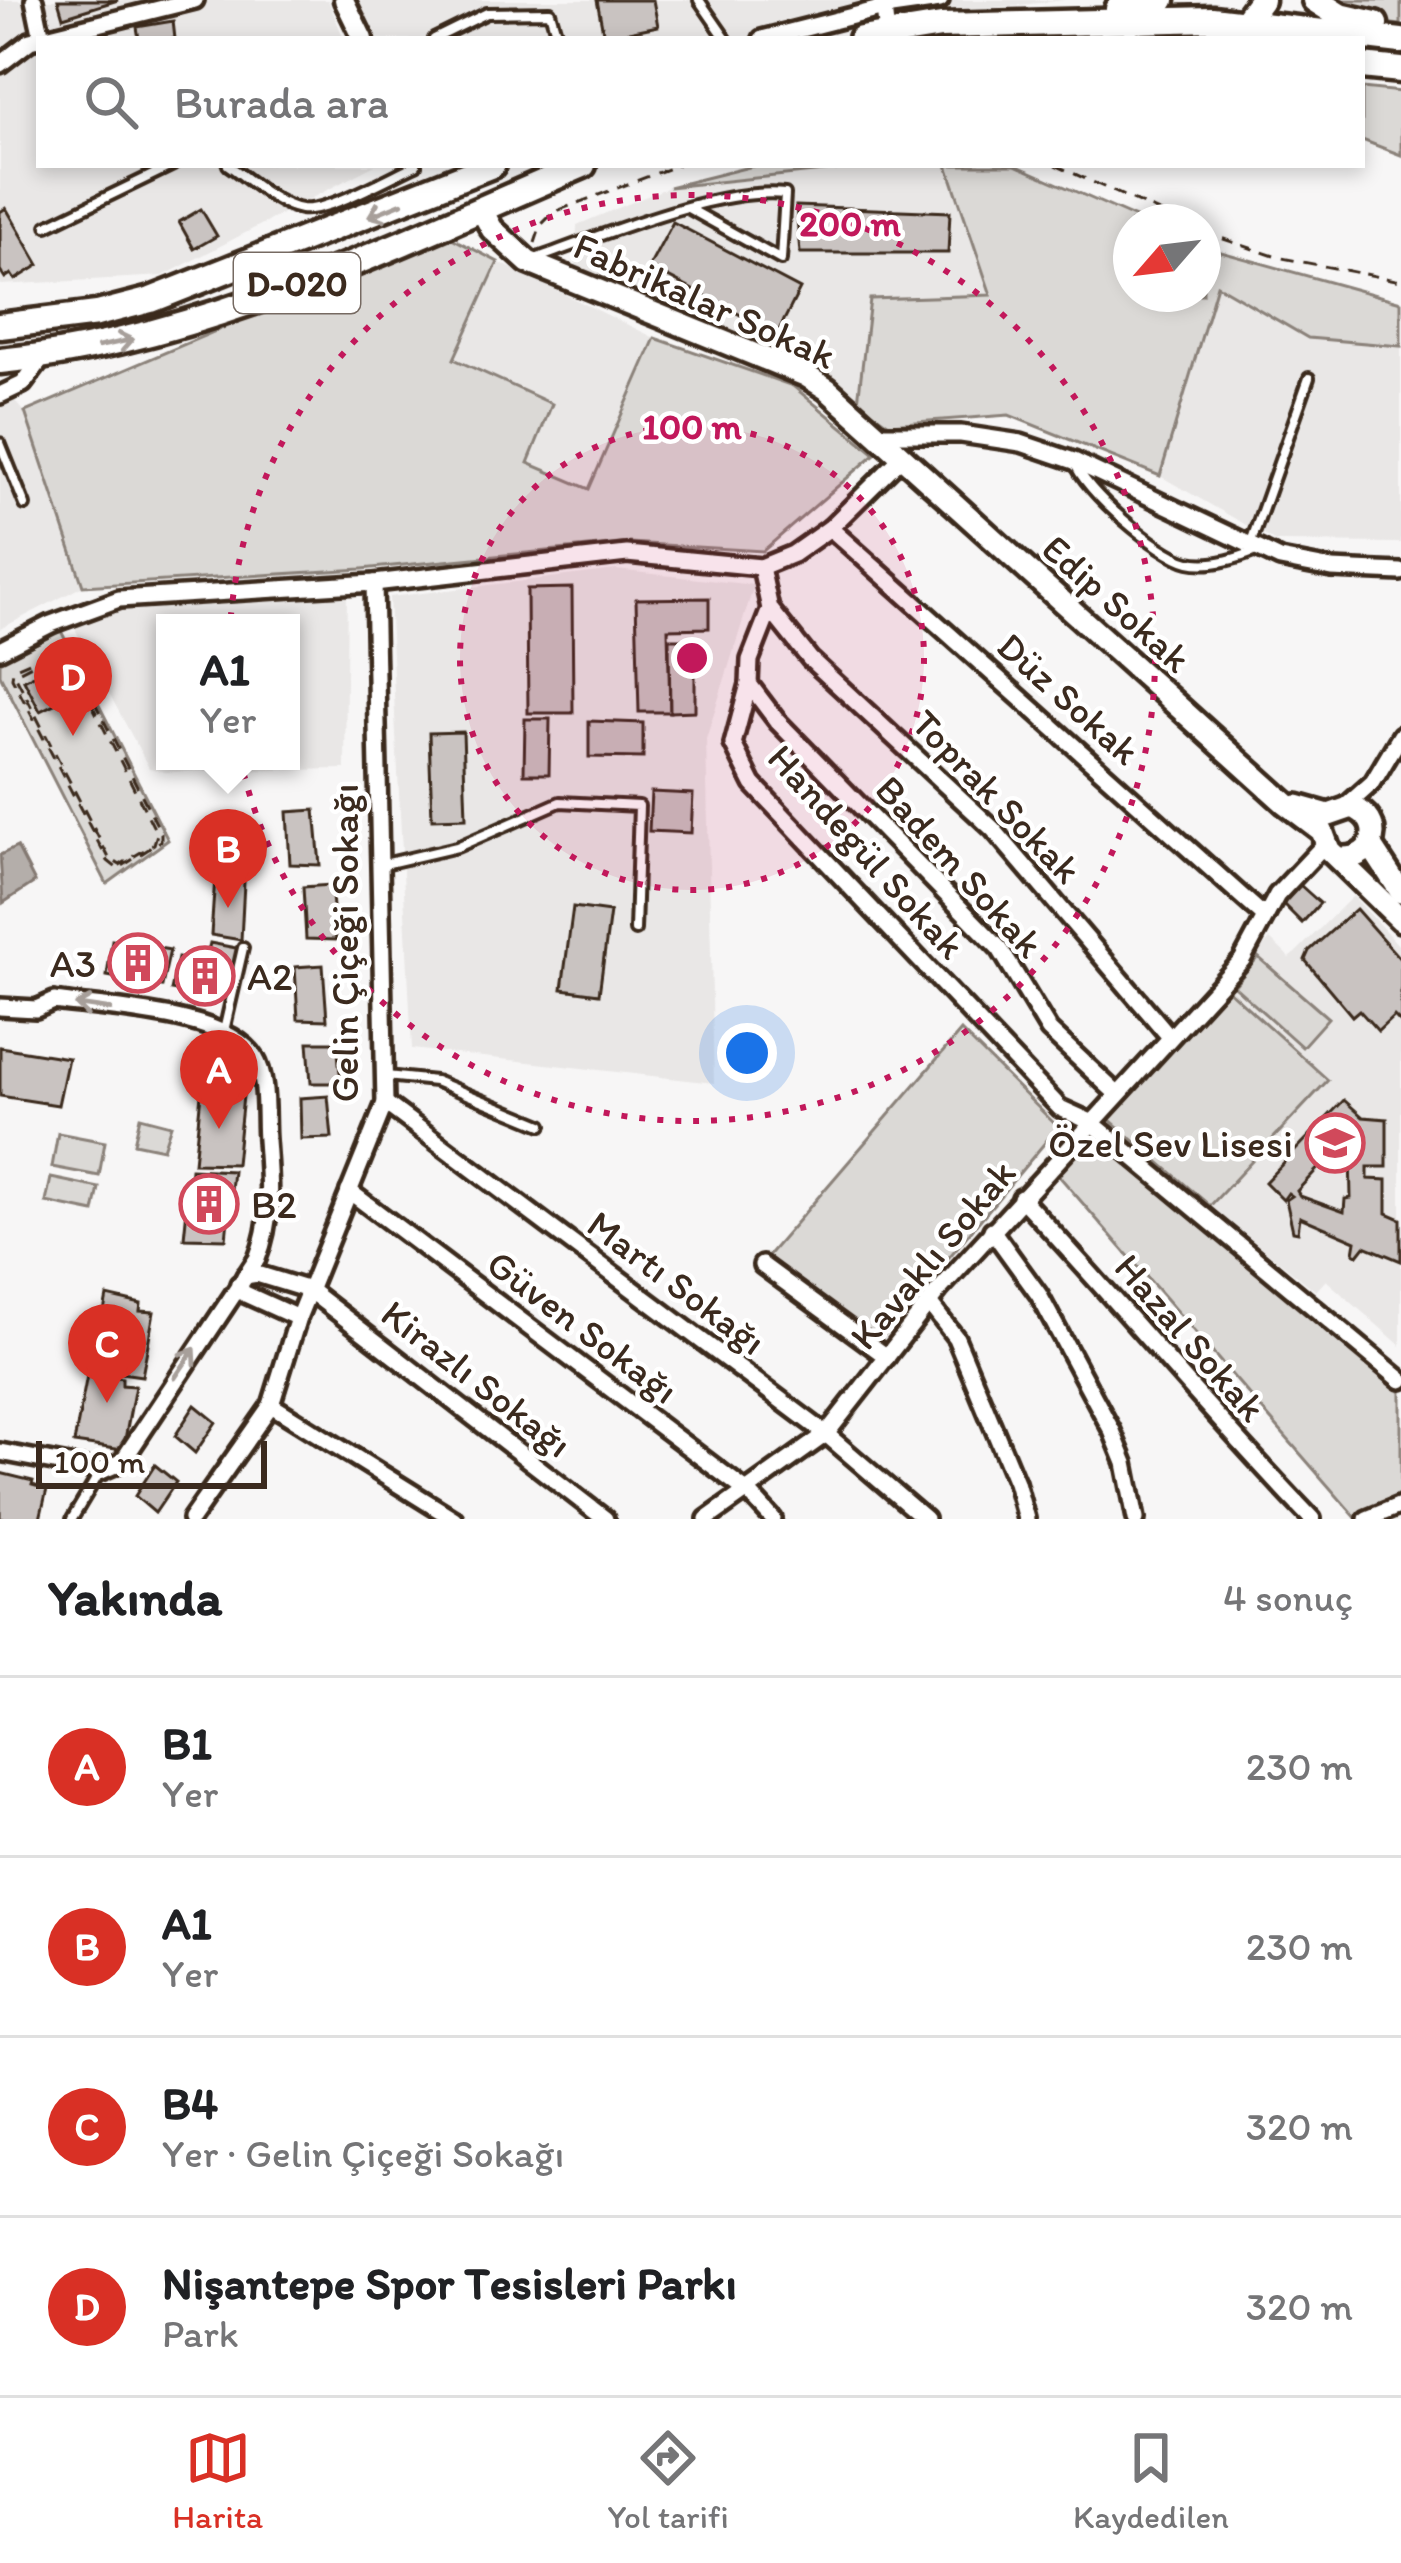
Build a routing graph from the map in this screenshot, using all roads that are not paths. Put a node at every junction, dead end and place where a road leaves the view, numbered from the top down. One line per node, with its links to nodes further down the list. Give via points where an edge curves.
1 (34, 0): 13 (street)
2 (195, 0): 14 (street)
3 (344, 0): 15 (street)
4 (699, 0): 18 (lane)
5 (940, 0): 8 (street)
6 (1162, 0): 9 (highway)
7 (1315, 0): 11 (highway, via 1340,16)
8 (884, 8): 12 (street); 19 (street)
9 (1058, 20): 10 (highway); 12 (highway)
10 (1247, 20): 21 (highway)
11 (1401, 27)
12 (887, 34): 20 (highway)
13 (42, 36)
14 (50, 36)
15 (362, 36)
16 (440, 36): 17 (lane, via 488,13 550,12)
17 (557, 36)
18 (724, 36)
19 (774, 36)
20 (877, 36)
21 (1364, 36)
22 (1365, 36): 24 (highway)
23 (36, 40): 25 (street)
24 (1401, 41)
25 (0, 64)
26 (1365, 66): 27 (highway)
27 (1401, 70)
28 (166, 168): 35 (lane)
29 (232, 168): 30 (lane, via 302,209)
30 (409, 168)
31 (484, 168): 37 (highway, one-way to 37, via 151,300)
32 (576, 168): 34 (highway, D-020)
33 (688, 208): 33 (lane, via 785,194 781,260); 36 (lane)
34 (481, 209): 36 (main road, Fabrikalar Sokak); 38 (highway, D-020, one-way to 34, via 203,319)
35 (47, 226)
36 (528, 262): 42 (main road, Fabrikalar Sokak, via 805,375)
37 (0, 326)
38 (44, 356): 39 (highway, D-020); 41 (street, via 23,384)
39 (0, 361)
40 (1309, 378): 48 (lane)
41 (0, 395)
42 (877, 434): 44 (main road, Fabrikalar Sokak); 45 (street, via 996,437)
43 (0, 443): 46 (lane)
44 (902, 457): 47 (street); 58 (main road, Edip Sokak, via 1285,803)
45 (1074, 461): 48 (street); 48 (lane, via 1083,482 1175,557 1201,563)
46 (25, 505)
47 (830, 528): 49 (street); 62 (street, Düz Sokak)
48 (1253, 548): 50 (street, via 1332,569)
49 (761, 567): 51 (street, via 627,554); 52 (street)
50 (1401, 572)
51 (374, 583): 53 (street, via 119,599); 60 (street, Gelin Çiçeği Sokağı)
52 (770, 609): 54 (street, Handegül Sokak); 68 (street, Toprak Sokak, via 810,659 993,830)
53 (0, 650)
54 (749, 684): 70 (street, Badem Sokak, via 1000,949 1049,1030); 72 (street, Handegül Sokak, via 733,744 752,784 1060,1108)
55 (1401, 735): 56 (street)
56 (1373, 782): 57 (street); 58 (street, Kavaklı Sokak)
57 (1372, 822): 58 (main road, via 1360,810); 59 (main road)
58 (1332, 831): 59 (main road, via 1358,857); 62 (street, Kavaklı Sokak); 63 (main road)
59 (1371, 846): 61 (main road)
60 (379, 865): 64 (lane, via 457,847 560,802 639,806); 69 (street, Gelin Çiçeği Sokağı)
61 (1401, 892)
62 (1264, 917): 68 (street, Kavaklı Sokak, via 1242,960)
63 (1401, 920)
64 (635, 930)
65 (243, 948): 67 (lane)
66 (0, 1007): 67 (street, one-way to 66, via 54,1001)
67 (224, 1031): 78 (street, via 258,1062 262,1085 267,1235)
68 (1170, 1036): 70 (street, Kavaklı Sokak)
69 (384, 1076): 71 (street, Gelin Çiçeği Sokağı); 73 (lane, via 436,1081)
70 (1117, 1094): 72 (street, Kavaklı Sokak)
71 (385, 1103): 74 (street, Gelin Çiçeği Sokağı); 85 (street, Martı Sokağı)
72 (1090, 1123): 75 (street, Kavaklı Sokak); 83 (street, Handegül Sokak)
73 (542, 1126)
74 (350, 1191): 79 (street, Gelin Çiçeği Sokağı); 88 (street, Güven Sokağı)
75 (1021, 1198): 76 (street, Kavaklı Sokak); 99 (street, Hazal Sokak)
76 (992, 1230): 80 (street, Kavaklı Sokak); 98 (street, via 1039,1295 1112,1431)
77 (762, 1265): 82 (street)
78 (242, 1280): 79 (street, via 257,1274); 81 (street, via 243,1293); 87 (street, one-way to 78, via 122,1462)
79 (309, 1290): 81 (street, Gelin Çiçeği Sokağı); 93 (street, Kirazlı Sokağı)
80 (928, 1303): 82 (street, Kavaklı Sokak); 97 (street, via 956,1338)
81 (298, 1318): 84 (street, Gelin Çiçeği Sokağı)
82 (887, 1357): 85 (street, Kavaklı Sokak)
83 (1401, 1380)
84 (271, 1405): 91 (street, Gelin Çiçeği Sokağı); 92 (street)
85 (826, 1435): 88 (street, Kavaklı Sokak); 96 (street, Martı Sokağı)
86 (0, 1452): 87 (street)
87 (101, 1471): 90 (lane)
88 (748, 1493): 94 (street, Kavaklı Sokak); 95 (street, Güven Sokağı)
89 (1401, 1505): 100 (street)
90 (72, 1519)
91 (191, 1519)
92 (454, 1519)
93 (605, 1519)
94 (707, 1519)
95 (773, 1519)
96 (926, 1519)
97 (1026, 1519)
98 (1136, 1519)
99 (1312, 1519)
100 (1367, 1519)

